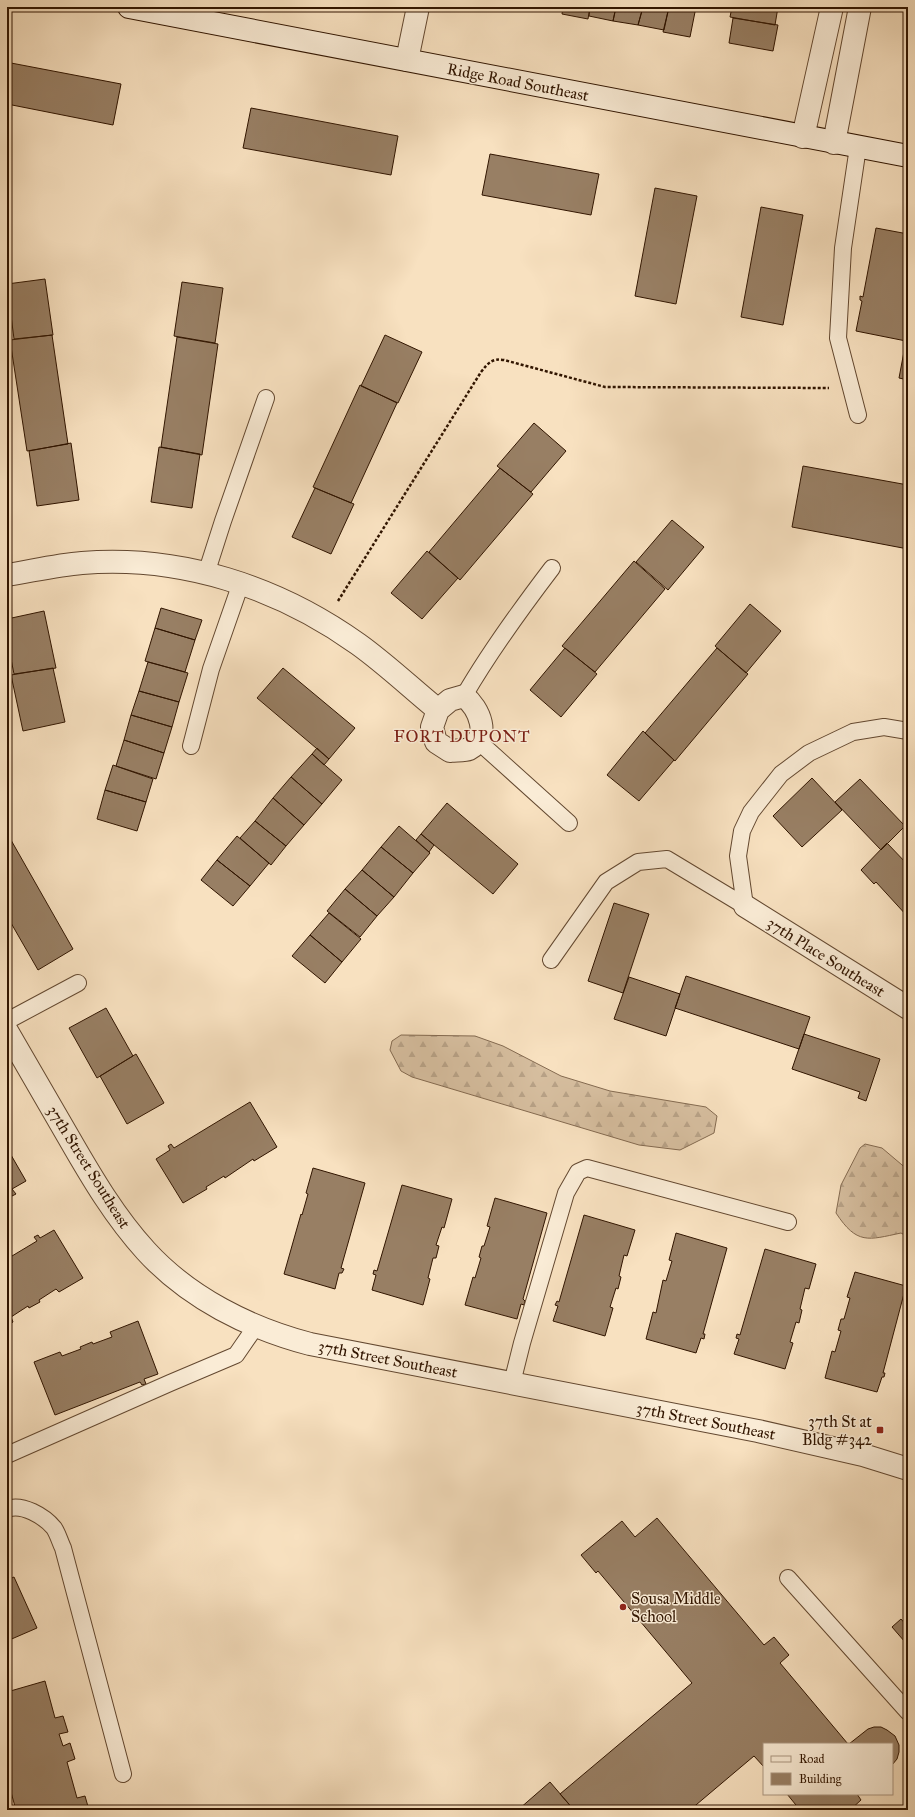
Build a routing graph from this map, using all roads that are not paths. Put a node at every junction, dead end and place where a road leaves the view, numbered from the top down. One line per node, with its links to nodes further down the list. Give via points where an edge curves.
1 (129, 7): 5 (street, Ridge Road Southeast)
2 (418, 7): 5 (street)
3 (832, 7): 6 (street)
4 (860, 7): 7 (street)
5 (407, 60): 6 (street, Ridge Road Southeast)
6 (803, 138): 7 (street, Ridge Road Southeast)
7 (834, 144): 8 (street, Ridge Road Southeast)
8 (858, 147): 9 (street, Ridge Road Southeast); 11 (lane, via 843,248 838,338)
9 (908, 156)
10 (266, 398): 13 (lane)
11 (858, 415)
12 (552, 568): 16 (lane, via 502,636)
13 (206, 574): 14 (street, via 144,564 97,562); 15 (street)
14 (7, 575)
15 (241, 583): 17 (street, via 291,603 325,622 359,645); 20 (lane, via 211,669)
16 (464, 696): 17 (street, via 450,700); 19 (street, via 473,703 479,714 482,728)
17 (438, 710): 19 (street, via 432,727 436,742 450,751 468,749)
18 (908, 731): 22 (lane, via 884,727 853,732 809,753 782,774 751,812 742,831 738,856)
19 (478, 741): 21 (lane)
20 (191, 746)
21 (569, 823)
22 (745, 906): 23 (lane, via 668,859 638,862 606,882); 25 (street, 37th Place Southeast)
23 (551, 960)
24 (78, 982): 26 (lane)
25 (908, 1008)
26 (7, 1021)
27 (7, 1031): 29 (street, 37th Street Southeast, via 98,1188 132,1235 175,1278 222,1310)
28 (788, 1222): 30 (lane, via 587,1168 578,1172 566,1193)
29 (256, 1326): 30 (street, 37th Street Southeast, via 310,1344); 31 (lane, via 236,1355)
30 (512, 1383): 32 (street, 37th Street Southeast, via 758,1431 863,1455)
31 (7, 1455)
32 (908, 1469)
33 (7, 1509): 36 (lane, via 13,1507 32,1511 54,1528 64,1548)
34 (788, 1578): 35 (lane)
35 (908, 1712)
36 (123, 1774)

